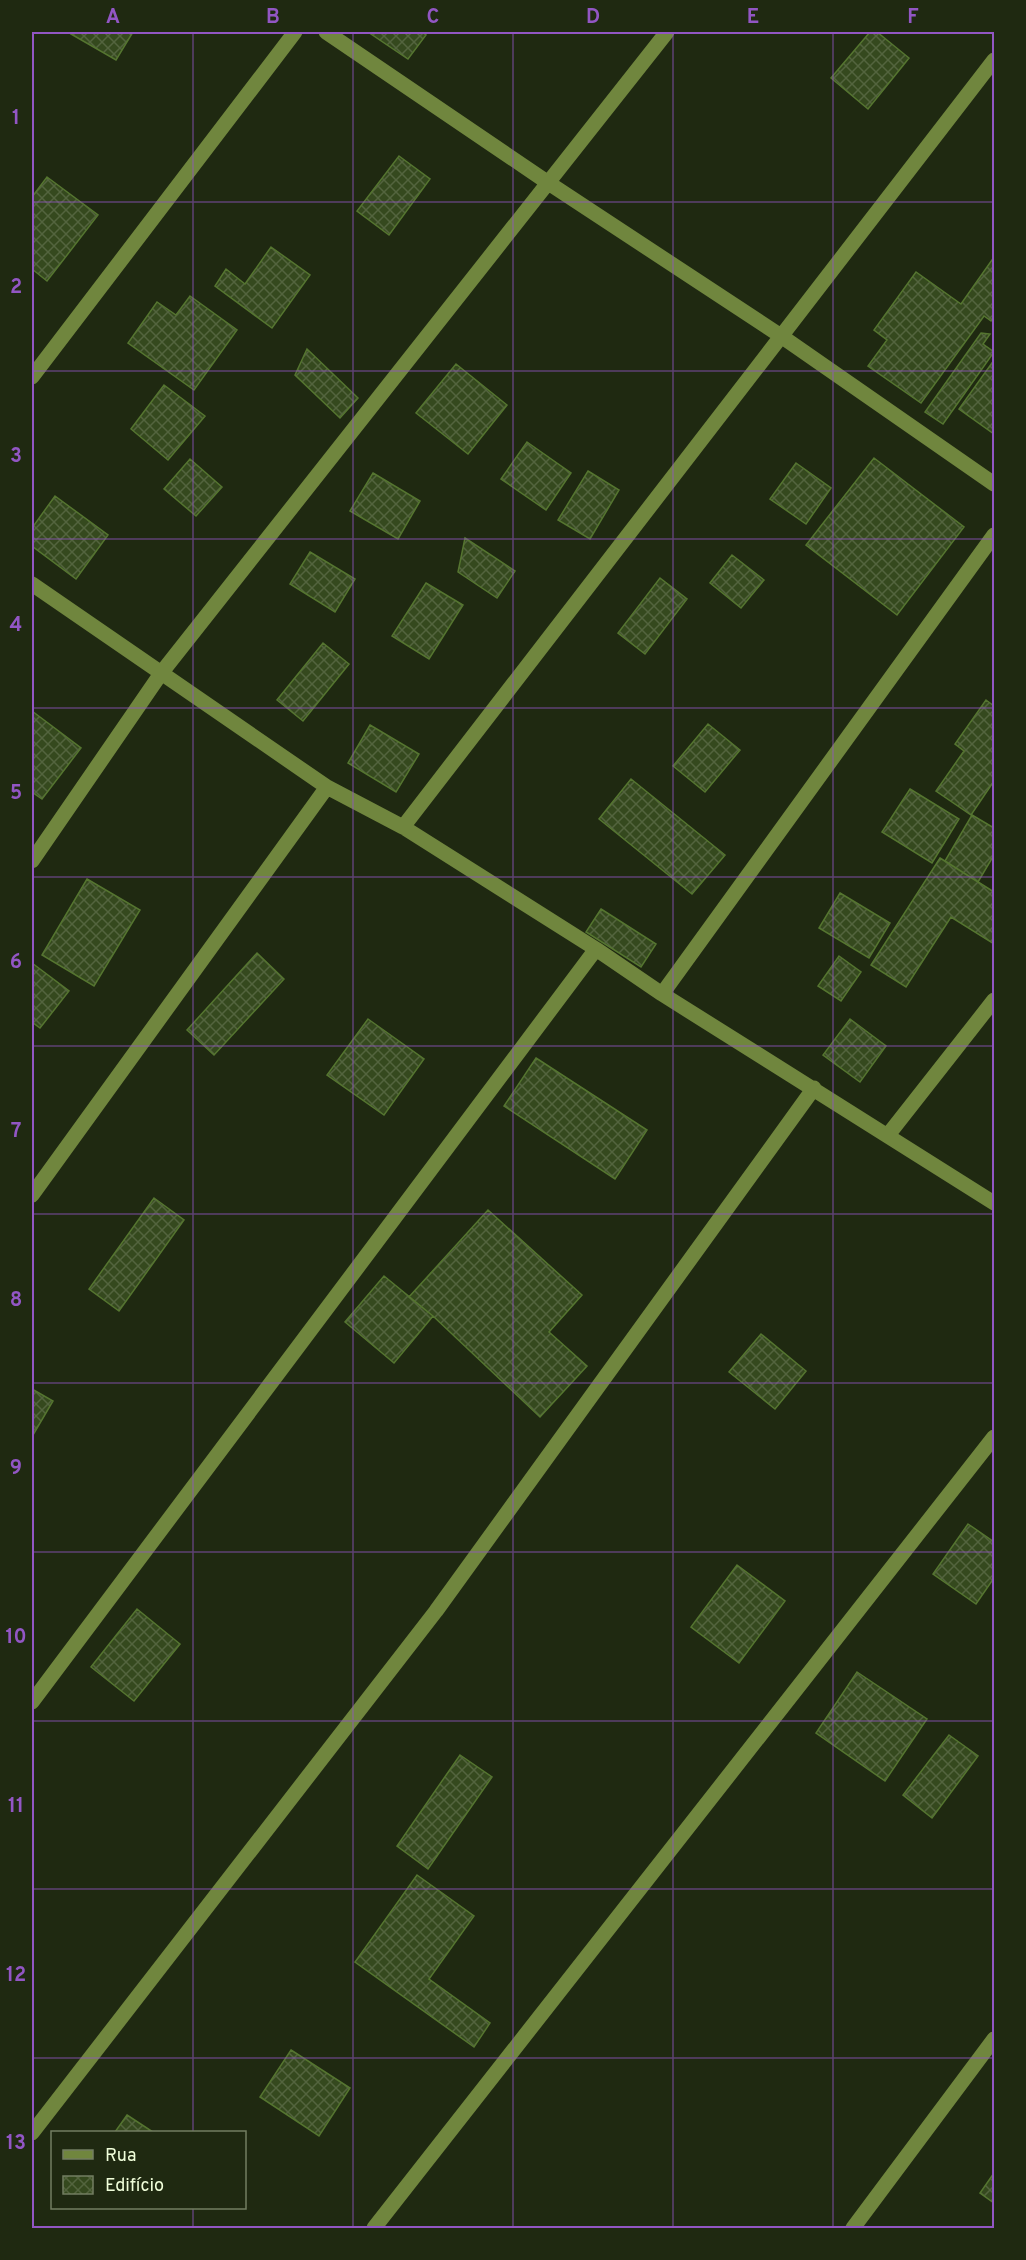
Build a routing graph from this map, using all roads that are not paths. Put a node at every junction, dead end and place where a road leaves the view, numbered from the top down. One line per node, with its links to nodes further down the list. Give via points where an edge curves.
1 (295, 32): 7 (street)
2 (326, 32): 5 (street)
3 (667, 32): 5 (street)
4 (994, 60): 6 (street)
5 (547, 182): 6 (street); 11 (street)
6 (781, 336): 8 (street); 13 (street)
7 (32, 377)
8 (994, 484)
9 (994, 535): 16 (street)
10 (32, 584): 11 (street)
11 (162, 672): 12 (street); 14 (street)
12 (327, 787): 13 (street); 20 (street)
13 (403, 828): 15 (street)
14 (32, 861)
15 (596, 949): 16 (street); 23 (street)
16 (662, 994): 18 (street)
17 (994, 1000): 19 (street)
18 (814, 1088): 19 (street); 25 (street, via 436,1611)
19 (888, 1135): 21 (street)
20 (32, 1195)
21 (994, 1203)
22 (994, 1437): 26 (street)
23 (32, 1702)
24 (994, 2039): 27 (street)
25 (32, 2133)
26 (375, 2229)
27 (853, 2229)

